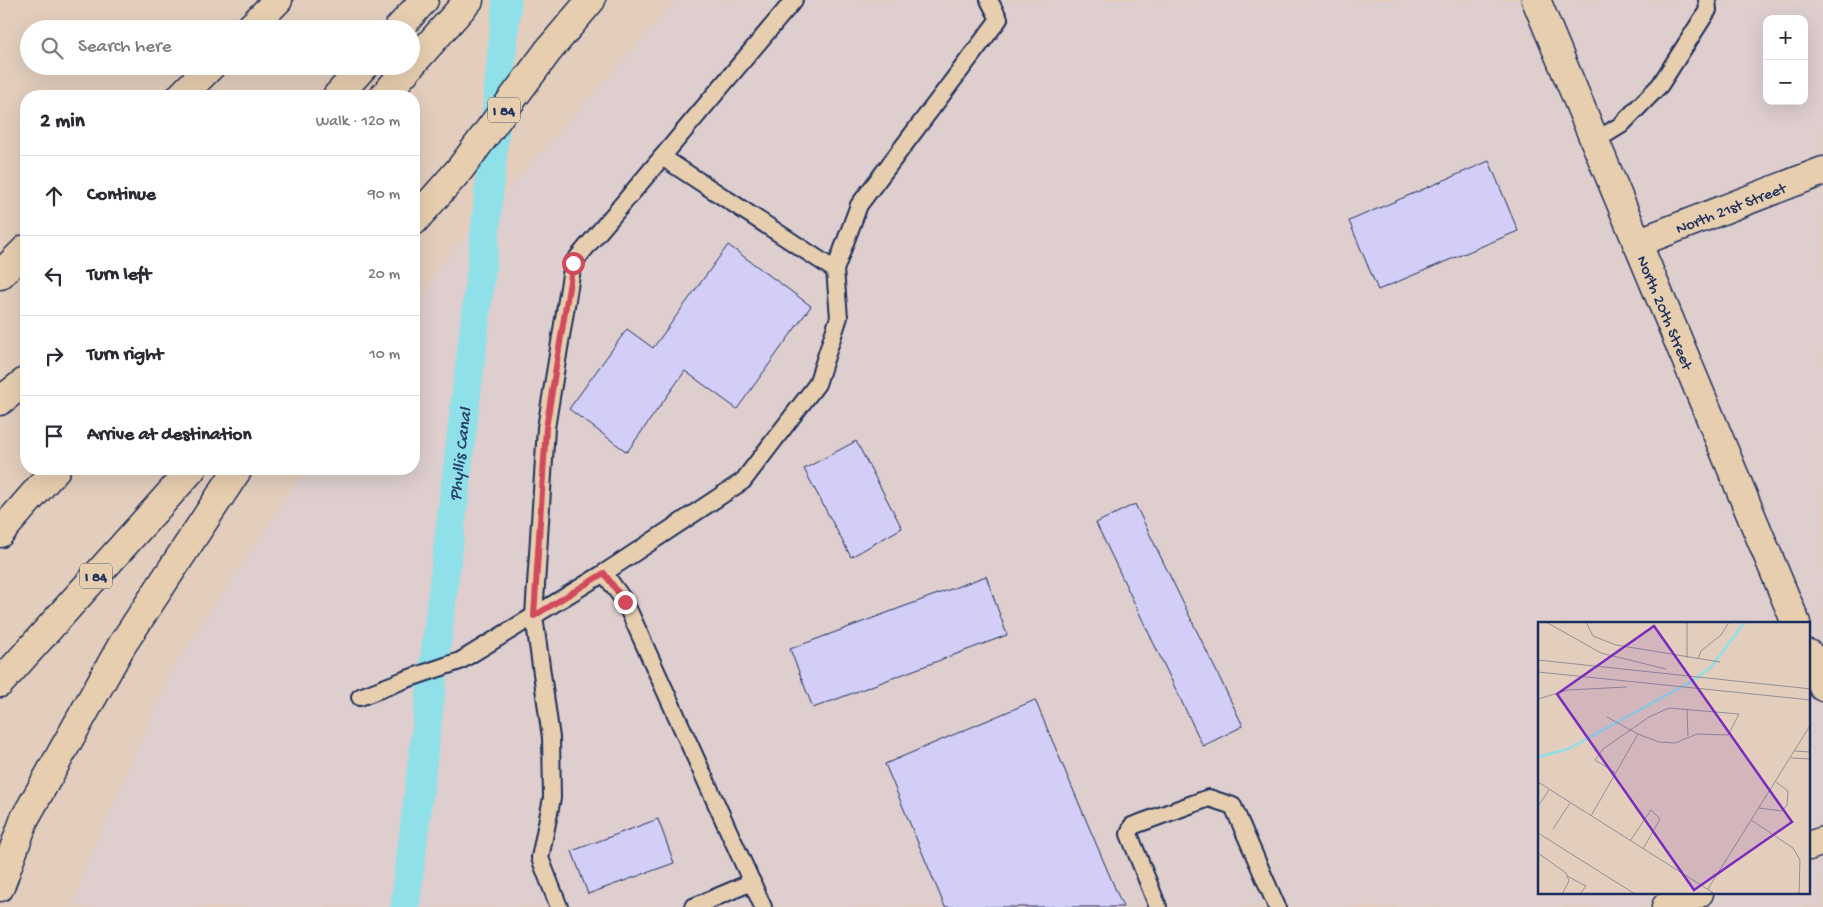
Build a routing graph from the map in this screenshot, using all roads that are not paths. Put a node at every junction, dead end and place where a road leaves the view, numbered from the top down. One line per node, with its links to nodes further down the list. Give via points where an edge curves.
1 (278, 0): 9 (main road)
2 (424, 0): 10 (main road)
3 (592, 0): 20 (main road, I 84, via 548,51)
4 (794, 0): 19 (lane)
5 (989, 0): 26 (lane, via 999,19 859,205)
6 (1536, 0): 18 (main road, North 20th Street)
7 (1707, 0): 18 (lane, via 1708,10 1660,85 1620,125)
8 (463, 7): 11 (main road)
9 (258, 20)
10 (406, 20)
11 (420, 56)
12 (202, 75): 15 (main road)
13 (356, 75): 16 (main road)
14 (403, 75): 17 (main road)
15 (187, 90)
16 (342, 90)
17 (389, 90)
18 (1595, 141): 24 (main road, North 20th Street)
19 (662, 157): 26 (lane); 35 (lane, via 573,263 546,428)
20 (460, 169): 22 (main road, I 84); 23 (main road)
21 (1823, 171): 24 (main road, North 21st Street)
22 (420, 213)
23 (420, 223)
24 (1637, 243): 36 (main road, North 20th Street)
25 (20, 255): 27 (main road)
26 (835, 270): 34 (lane, via 839,316 817,384 743,481)
27 (0, 275)
28 (20, 385): 29 (main road)
29 (0, 401)
30 (51, 475): 33 (main road)
31 (187, 475): 38 (main road, I 84)
32 (234, 475): 44 (main road, via 122,645 25,818)
33 (0, 533)
34 (604, 573): 35 (lane); 43 (lane, via 625,602)
35 (534, 616): 40 (lane, via 460,661); 46 (lane, via 551,738 552,798 540,858)
36 (1796, 622)
37 (1810, 656): 39 (main road)
38 (0, 683)
39 (1823, 687)
40 (360, 697)
41 (1823, 841): 42 (main road)
42 (1810, 846)
43 (752, 882): 47 (lane); 48 (lane)
44 (0, 887)
45 (1697, 894): 51 (main road)
46 (559, 907)
47 (693, 907)
48 (763, 907)
49 (1158, 907): 50 (lane, via 1129,834 1132,826 1209,798 1233,806)
50 (1277, 907)
51 (1666, 907)

